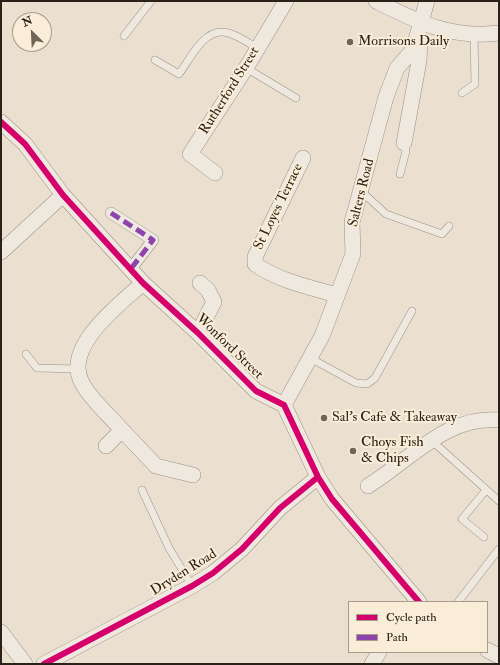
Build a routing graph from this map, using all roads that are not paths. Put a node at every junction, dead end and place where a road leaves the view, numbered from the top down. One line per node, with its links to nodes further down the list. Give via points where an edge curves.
1 (151, 1): 8 (lane)
2 (286, 1): 9 (street, Rutherford Street)
3 (376, 1): 5 (street)
4 (427, 1): 5 (street, Salters Road)
5 (420, 23): 7 (street, via 458,34); 15 (street, Salters Road, via 419,61); 19 (street, Salters Road, via 413,50 397,68 386,97)
6 (499, 33): 7 (street)
7 (474, 35): 12 (lane, via 475,84)
8 (124, 36)
9 (257, 48): 10 (lane, via 234,35 222,32 206,37 179,74); 11 (street, Rutherford Street)
10 (155, 60)
11 (246, 68): 13 (lane); 17 (street, Rutherford Street, via 190,154)
12 (462, 93)
13 (296, 98)
14 (1, 122): 20 (street, Wonford Street, via 25,144)
15 (404, 143): 18 (lane, via 406,151)
16 (303, 158): 27 (street, St Loyes Terrace, via 255,257 255,264 303,285)
17 (215, 173)
18 (400, 174)
19 (361, 191): 22 (lane, via 386,214 442,234); 27 (street, Salters Road, via 352,222 353,254)
20 (63, 195): 23 (street); 24 (street, Wonford Street)
21 (111, 214): 24 (street, via 153,240)
22 (449, 226)
23 (1, 252)
24 (130, 270): 25 (street, Wonford Street)
25 (142, 283): 29 (street, Wonford Street); 32 (street, via 93,330 83,347)
26 (200, 283): 29 (street, via 208,290 214,302)
27 (337, 295): 31 (street, Salters Road, via 322,336)
28 (412, 311): 31 (lane, via 375,378 367,384 356,383)
29 (198, 333): 33 (street, Wonford Street, via 256,391)
30 (26, 354): 32 (lane, via 36,368)
31 (310, 358): 33 (street, Salters Road)
32 (78, 369): 35 (street, via 85,388)
33 (284, 405): 39 (street)
34 (499, 420): 36 (street, via 472,422 453,427)
35 (122, 430): 37 (street); 38 (street, via 156,466)
36 (431, 440): 40 (street); 42 (lane)
37 (106, 446)
38 (193, 475)
39 (318, 477): 46 (street, Dryden Road, via 280,508 242,549); 47 (street, via 332,499)
40 (368, 486)
41 (142, 490): 46 (lane, via 169,548)
42 (486, 490): 43 (lane); 44 (lane, via 462,519)
43 (499, 501)
44 (484, 537)
45 (499, 549): 48 (lane)
46 (192, 586): 54 (street, Dryden Road)
47 (418, 601)
48 (459, 601)
49 (1, 632): 53 (street)
50 (488, 650): 52 (street)
51 (378, 653): 55 (street)
52 (499, 656)
53 (25, 664)
54 (44, 664)
55 (372, 664)

